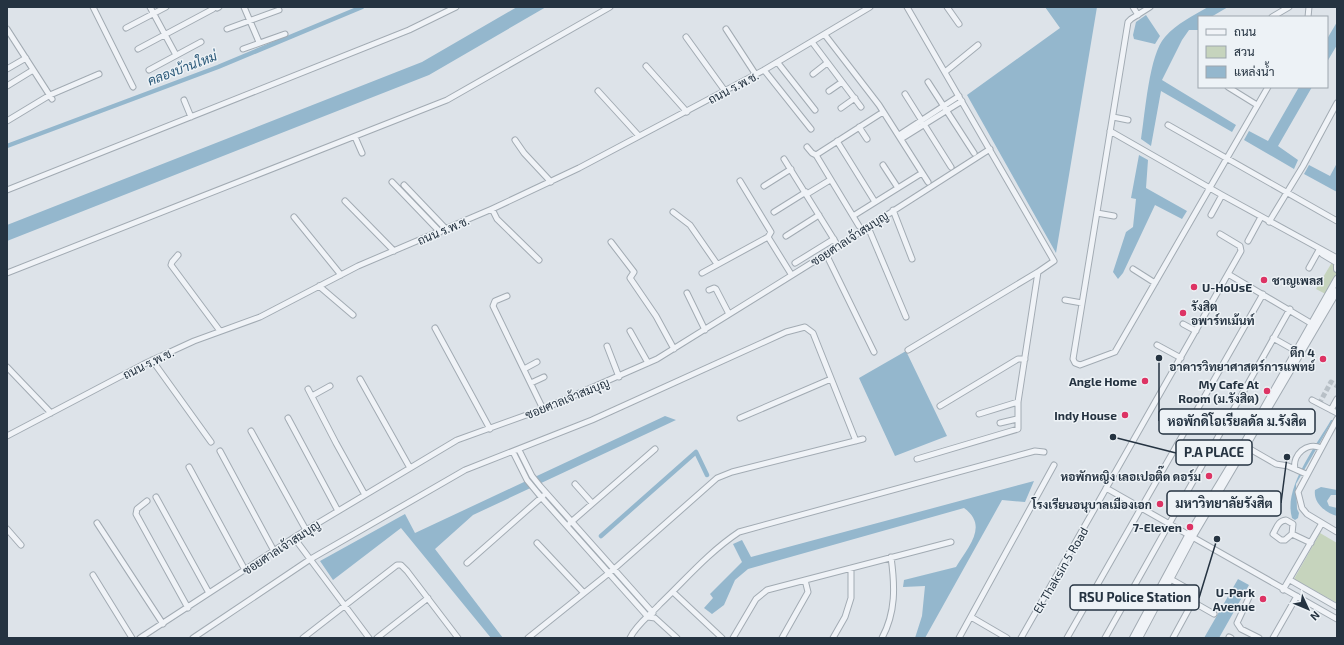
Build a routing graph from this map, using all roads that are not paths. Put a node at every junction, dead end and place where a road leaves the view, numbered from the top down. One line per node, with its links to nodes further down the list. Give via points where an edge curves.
1 (93, 7): 50 (street)
2 (150, 7): 15 (street)
3 (166, 7): 15 (street)
4 (244, 7): 18 (street)
5 (456, 7): 70 (street, via 409,30)
6 (610, 7): 80 (street, via 460,94)
7 (870, 7): 25 (street, ถนน ร.พ.ช.)
8 (907, 7): 43 (street)
9 (947, 7): 19 (street)
10 (1133, 7): 16 (street)
11 (1150, 7): 16 (street)
12 (1289, 7): 17 (street)
13 (216, 8): 26 (street)
14 (279, 10): 18 (street)
15 (154, 14): 20 (street); 26 (street)
16 (1138, 14): 71 (street, via 1128,22)
17 (1274, 16)
18 (250, 21): 22 (street); 29 (street)
19 (959, 24)
20 (126, 28)
21 (7, 29): 35 (street)
22 (227, 29)
23 (726, 29): 46 (street)
24 (285, 34): 29 (street)
25 (824, 34): 30 (street, ถนน ร.พ.ช.); 69 (street)
26 (165, 35): 32 (street); 34 (street)
27 (686, 37): 54 (street)
28 (200, 42): 34 (street)
29 (259, 42): 33 (street)
30 (812, 42): 36 (street, ถนน ร.พ.ช.); 37 (street)
31 (978, 45): 43 (street)
32 (138, 49)
33 (243, 49)
34 (176, 55): 41 (street)
35 (26, 58): 39 (street); 40 (street)
36 (778, 62): 42 (street, ถนน ร.พ.ช.); 66 (street)
37 (827, 63): 45 (street); 47 (street)
38 (646, 66): 68 (street)
39 (7, 69)
40 (33, 70): 49 (street); 57 (street)
41 (149, 70)
42 (764, 70): 46 (street, ถนน ร.พ.ช.); 77 (street)
43 (945, 72): 59 (street)
44 (99, 74): 57 (street)
45 (813, 74)
46 (756, 75): 54 (street, ถนน ร.พ.ช.)
47 (842, 82): 55 (street); 58 (street)
48 (928, 82): 63 (street)
49 (7, 86)
50 (133, 87)
51 (1230, 88): 62 (street)
52 (1267, 88): 62 (street)
53 (598, 91): 79 (street)
54 (725, 91): 68 (street, ถนน ร.พ.ช.)
55 (829, 91)
56 (905, 94): 74 (street)
57 (51, 97): 73 (street)
58 (855, 98): 64 (street); 65 (street)
59 (961, 99): 63 (street); 67 (street); 86 (street)
60 (184, 100): 70 (street)
61 (1337, 103): 107 (street)
62 (1257, 105): 91 (street)
63 (944, 106): 67 (street); 74 (street)
64 (862, 107)
65 (841, 108)
66 (816, 110)
67 (947, 111): 74 (street); 88 (street)
68 (686, 112): 79 (street, ถนน ร.พ.ช.)
69 (883, 112): 76 (street); 81 (street)
70 (191, 117): 105 (street)
71 (1113, 117): 72 (street); 78 (street)
72 (1128, 120)
73 (7, 121)
74 (923, 122): 81 (street); 93 (street)
75 (1168, 125): 91 (street)
76 (859, 127): 82 (street); 84 (street)
77 (811, 129)
78 (1110, 131): 104 (street); 115 (street)
79 (639, 136): 99 (street, ถนน ร.พ.ช.)
80 (355, 137): 87 (street); 148 (street)
81 (900, 137): 95 (street)
82 (867, 139)
83 (515, 140): 99 (street)
84 (837, 141): 89 (street); 110 (street)
85 (807, 147): 89 (street)
86 (990, 149): 112 (street, ซอยศาลเจ้าสมบุญ); 147 (street, via 1054,259)
87 (362, 153)
88 (974, 153)
89 (816, 155): 96 (street)
90 (784, 159): 94 (street)
91 (1227, 159): 104 (street); 107 (street)
92 (883, 165): 103 (street)
93 (951, 167)
94 (791, 169): 102 (street); 106 (street)
95 (922, 173): 100 (street); 103 (street)
96 (830, 180): 106 (street); 118 (street)
97 (740, 181): 130 (street, via 772,230)
98 (392, 182): 127 (street)
99 (551, 182): 111 (street, ถนน ร.พ.ช.)
100 (928, 182)
101 (404, 185): 126 (street)
102 (764, 186)
103 (898, 188): 110 (street)
104 (1209, 188): 108 (street); 154 (street)
105 (7, 190)
106 (806, 193): 114 (street); 116 (street)
107 (1286, 193): 122 (street); 123 (street)
108 (1222, 195): 117 (street); 121 (street)
109 (345, 201): 136 (street)
110 (875, 202): 118 (street)
111 (492, 209): 126 (street, ถนน ร.พ.ช.); 141 (street, via 497,219)
112 (893, 210): 125 (street, ซอยศาลเจ้าสมบุญ); 140 (street)
113 (673, 212): 143 (street, via 690,225)
114 (774, 212)
115 (1097, 213): 119 (street); 162 (street)
116 (820, 215): 129 (street); 131 (street)
117 (1211, 215)
118 (853, 216): 124 (street)
119 (1114, 216)
120 (294, 217): 152 (street)
121 (1261, 217): 123 (street); 132 (street)
122 (1337, 221)
123 (1269, 222): 135 (street)
124 (859, 226)
125 (868, 227): 134 (street, ซอยศาลเจ้าสมบุญ); 166 (street)
126 (446, 229): 127 (street, ถนน ร.พ.ช.)
127 (440, 232): 136 (street, ถนน ร.พ.ช.)
128 (1220, 234): 151 (street, Ek Thaksin 5 Road, via 1240,246 1241,251)
129 (786, 236)
130 (768, 237): 143 (street); 150 (street)
131 (834, 239): 134 (street); 142 (street)
132 (1248, 241)
133 (611, 242): 177 (street, via 634,272 630,278 656,316)
134 (838, 246): 137 (street, ซอยศาลเจ้าสมบุญ)
135 (1319, 250): 139 (street); 144 (street); 145 (street)
136 (394, 251): 152 (street, ถนน ร.พ.ช.)
137 (826, 254): 150 (street, ซอยศาลเจ้าสมบุญ); 180 (street)
138 (178, 256): 171 (street, via 171,263 172,268)
139 (1337, 258)
140 (912, 259)
141 (539, 260)
142 (795, 263)
143 (717, 264): 149 (street)
144 (1337, 266)
145 (1309, 268)
146 (1133, 269): 154 (street)
147 (1038, 272): 178 (street); 182 (street)
148 (7, 273)
149 (702, 273)
150 (791, 274): 164 (street, ซอยศาลเจ้าสมบุญ)
151 (1228, 274): 159 (street); 173 (street, Ek Thaksin 5 Road)
152 (341, 275): 155 (street, ถนน ร.พ.ช.)
153 (1337, 279): 168 (street)
154 (1155, 283): 162 (street, via 1113,354 1080,365 1073,359)
155 (319, 286): 165 (street); 171 (street, ถนน ร.พ.ช., via 260,317)
156 (709, 290): 164 (street, via 716,289)
157 (1337, 292): 168 (street)
158 (687, 293): 170 (street)
159 (1263, 294): 163 (street); 236 (street)
160 (507, 296): 187 (street, via 496,301 493,306)
161 (1065, 300): 162 (street)
162 (1082, 303)
163 (1290, 309): 168 (street); 174 (street)
164 (729, 314): 170 (street, ซอยศาลเจ้าสมบุญ)
165 (353, 315)
166 (906, 317)
167 (1183, 324): 173 (street)
168 (1314, 325): 179 (street); 216 (street)
169 (435, 328): 210 (street)
170 (704, 330): 177 (street, ซอยศาลเจ้าสมบุญ)
171 (220, 331): 183 (street, ถนน ร.พ.ช.)
172 (630, 331): 185 (street)
173 (1196, 331): 181 (street, Ek Thaksin 5 Road)
174 (1274, 338): 179 (street); 240 (street)
175 (1157, 345): 181 (street)
176 (607, 346): 189 (street)
177 (674, 349): 185 (street, ซอยศาลเจ้าสมบุญ)
178 (908, 350)
179 (1296, 351): 216 (street)
180 (874, 352)
181 (1181, 358): 229 (street, Ek Thaksin 5 Road)
182 (1025, 359): 198 (street); 199 (street, via 1018,359)
183 (152, 360): 202 (street, ถนน ร.พ.ช.); 215 (street)
184 (537, 362): 187 (street)
185 (648, 363): 189 (street, ซอยศาลเจ้าสมบุญ)
186 (7, 367): 202 (street)
187 (524, 369): 192 (street)
188 (544, 376): 192 (street)
189 (619, 377): 200 (street, ซอยศาลเจ้าสมบุญ)
190 (831, 379): 206 (street); 214 (street); 219 (street, via 813,333 804,327 786,332 592,420)
191 (360, 380): 226 (street)
192 (531, 383): 200 (street)
193 (330, 386): 195 (street)
194 (308, 389): 195 (street)
195 (312, 397): 231 (street)
196 (1337, 399): 201 (street)
197 (1312, 400): 201 (street)
198 (1018, 402): 204 (street); 207 (street)
199 (940, 406)
200 (544, 409): 210 (street, ซอยศาลเจ้าสมบุญ)
201 (1331, 410): 203 (street)
202 (51, 413): 212 (street, ถนน ร.พ.ช.)
203 (1337, 413)
204 (978, 414)
205 (288, 418): 237 (street)
206 (740, 418)
207 (1017, 419): 209 (street); 223 (street, via 1018,429)
208 (1337, 419): 217 (street)
209 (1000, 424)
210 (490, 429): 226 (street, ซอยศาลเจ้าสมบุญ, via 457,440)
211 (251, 431): 243 (street)
212 (7, 436)
213 (863, 439): 214 (street)
214 (856, 441): 257 (street, via 717,478)
215 (211, 442)
216 (1245, 446): 227 (street, via 1276,464); 246 (street)
217 (1319, 446): 227 (street); 227 (street, via 1309,445 1303,449 1295,463)
218 (655, 449): 235 (street)
219 (519, 450): 221 (street); 230 (street, via 532,476)
220 (220, 451): 252 (street)
221 (513, 452): 233 (street, via 527,480); 254 (street, via 465,470)
222 (1044, 452): 265 (street, via 1035,452 739,532 723,543)
223 (917, 459)
224 (1054, 465): 278 (street)
225 (189, 467): 258 (street)
226 (410, 468): 231 (street, ซอยศาลเจ้าสมบุญ)
227 (1301, 471): 241 (street, via 1298,492 1302,508)
228 (575, 484): 235 (street)
229 (1106, 488): 236 (street); 300 (street, Ek Thaksin 5 Road)
230 (547, 494): 233 (street); 239 (street)
231 (364, 495): 237 (street, ซอยศาลเจ้าสมบุญ)
232 (156, 497): 266 (street)
233 (541, 497): 239 (street); 255 (street)
234 (147, 501): 274 (street, via 137,509 136,514)
235 (592, 503): 239 (street)
236 (1141, 508): 240 (street); 301 (street)
237 (338, 511): 243 (street, ซอยศาลเจ้าสมบุญ)
238 (97, 522): 281 (street)
239 (569, 523): 257 (street); 259 (street)
240 (1170, 523): 246 (street); 302 (street)
241 (1322, 523): 244 (street); 250 (street)
242 (7, 529): 251 (street)
243 (306, 530): 252 (street, ซอยศาลเจ้าสมบุญ)
244 (1337, 532)
245 (1292, 534): 245 (street, via 1285,540 1273,534 1281,521 1286,520 1293,524); 250 (street)
246 (1191, 535): 261 (street); 264 (street)
247 (951, 542): 253 (street)
248 (298, 543): 254 (street)
249 (537, 543): 267 (street)
250 (1311, 543): 263 (street)
251 (22, 545)
252 (274, 551): 258 (street, ซอยศาลเจ้าสมบุญ)
253 (891, 557): 256 (street); 297 (street, via 895,587 891,615)
254 (309, 560): 272 (street); 286 (street)
255 (467, 563)
256 (850, 568): 262 (street); 296 (street, via 851,598 845,617)
257 (614, 569): 259 (street); 275 (street)
258 (245, 570): 266 (street, ซอยศาลเจ้าสมบุญ)
259 (610, 573): 267 (street); 277 (street)
260 (93, 575): 284 (street)
261 (1168, 577): 271 (street, via 1197,594); 303 (street); 304 (street)
262 (805, 580): 294 (street, via 761,594); 295 (street, via 808,592)
263 (1290, 580): 264 (street); 273 (street)
264 (1284, 590): 269 (street)
265 (673, 592): 275 (street); 293 (street)
266 (209, 593): 274 (street, ซอยศาลเจ้าสมบุญ)
267 (584, 593): 290 (street)
268 (1252, 593): 306 (street, via 1237,623)
269 (1297, 596): 280 (street); 307 (street)
270 (428, 598): 272 (street, via 407,571 401,565 397,565); 283 (street); 289 (street)
271 (1193, 602): 276 (street); 305 (street)
272 (344, 606): 287 (street); 288 (street)
273 (1337, 607)
274 (188, 608): 281 (street, ซอยศาลเจ้าสมบุญ)
275 (653, 612): 277 (street); 279 (street)
276 (1214, 614)
277 (648, 617): 279 (street); 282 (street)
278 (971, 617): 298 (street); 299 (street)
279 (655, 618): 292 (street)
280 (1337, 619)
281 (163, 624): 285 (street, ซอยศาลเจ้าสมบุญ)
282 (631, 636): 291 (street)
283 (455, 637)
284 (132, 638)
285 (140, 638)
286 (193, 638)
287 (303, 638)
288 (369, 638)
289 (377, 638)
290 (528, 638)
291 (625, 638)
292 (677, 638)
293 (722, 638)
294 (733, 638)
295 (782, 638)
296 (833, 638)
297 (882, 638)
298 (959, 638)
299 (1007, 638)
300 (1022, 638)
301 (1067, 638)
302 (1105, 638)
303 (1133, 638)
304 (1139, 638)
305 (1173, 638)
306 (1259, 638)
307 (1273, 638)

